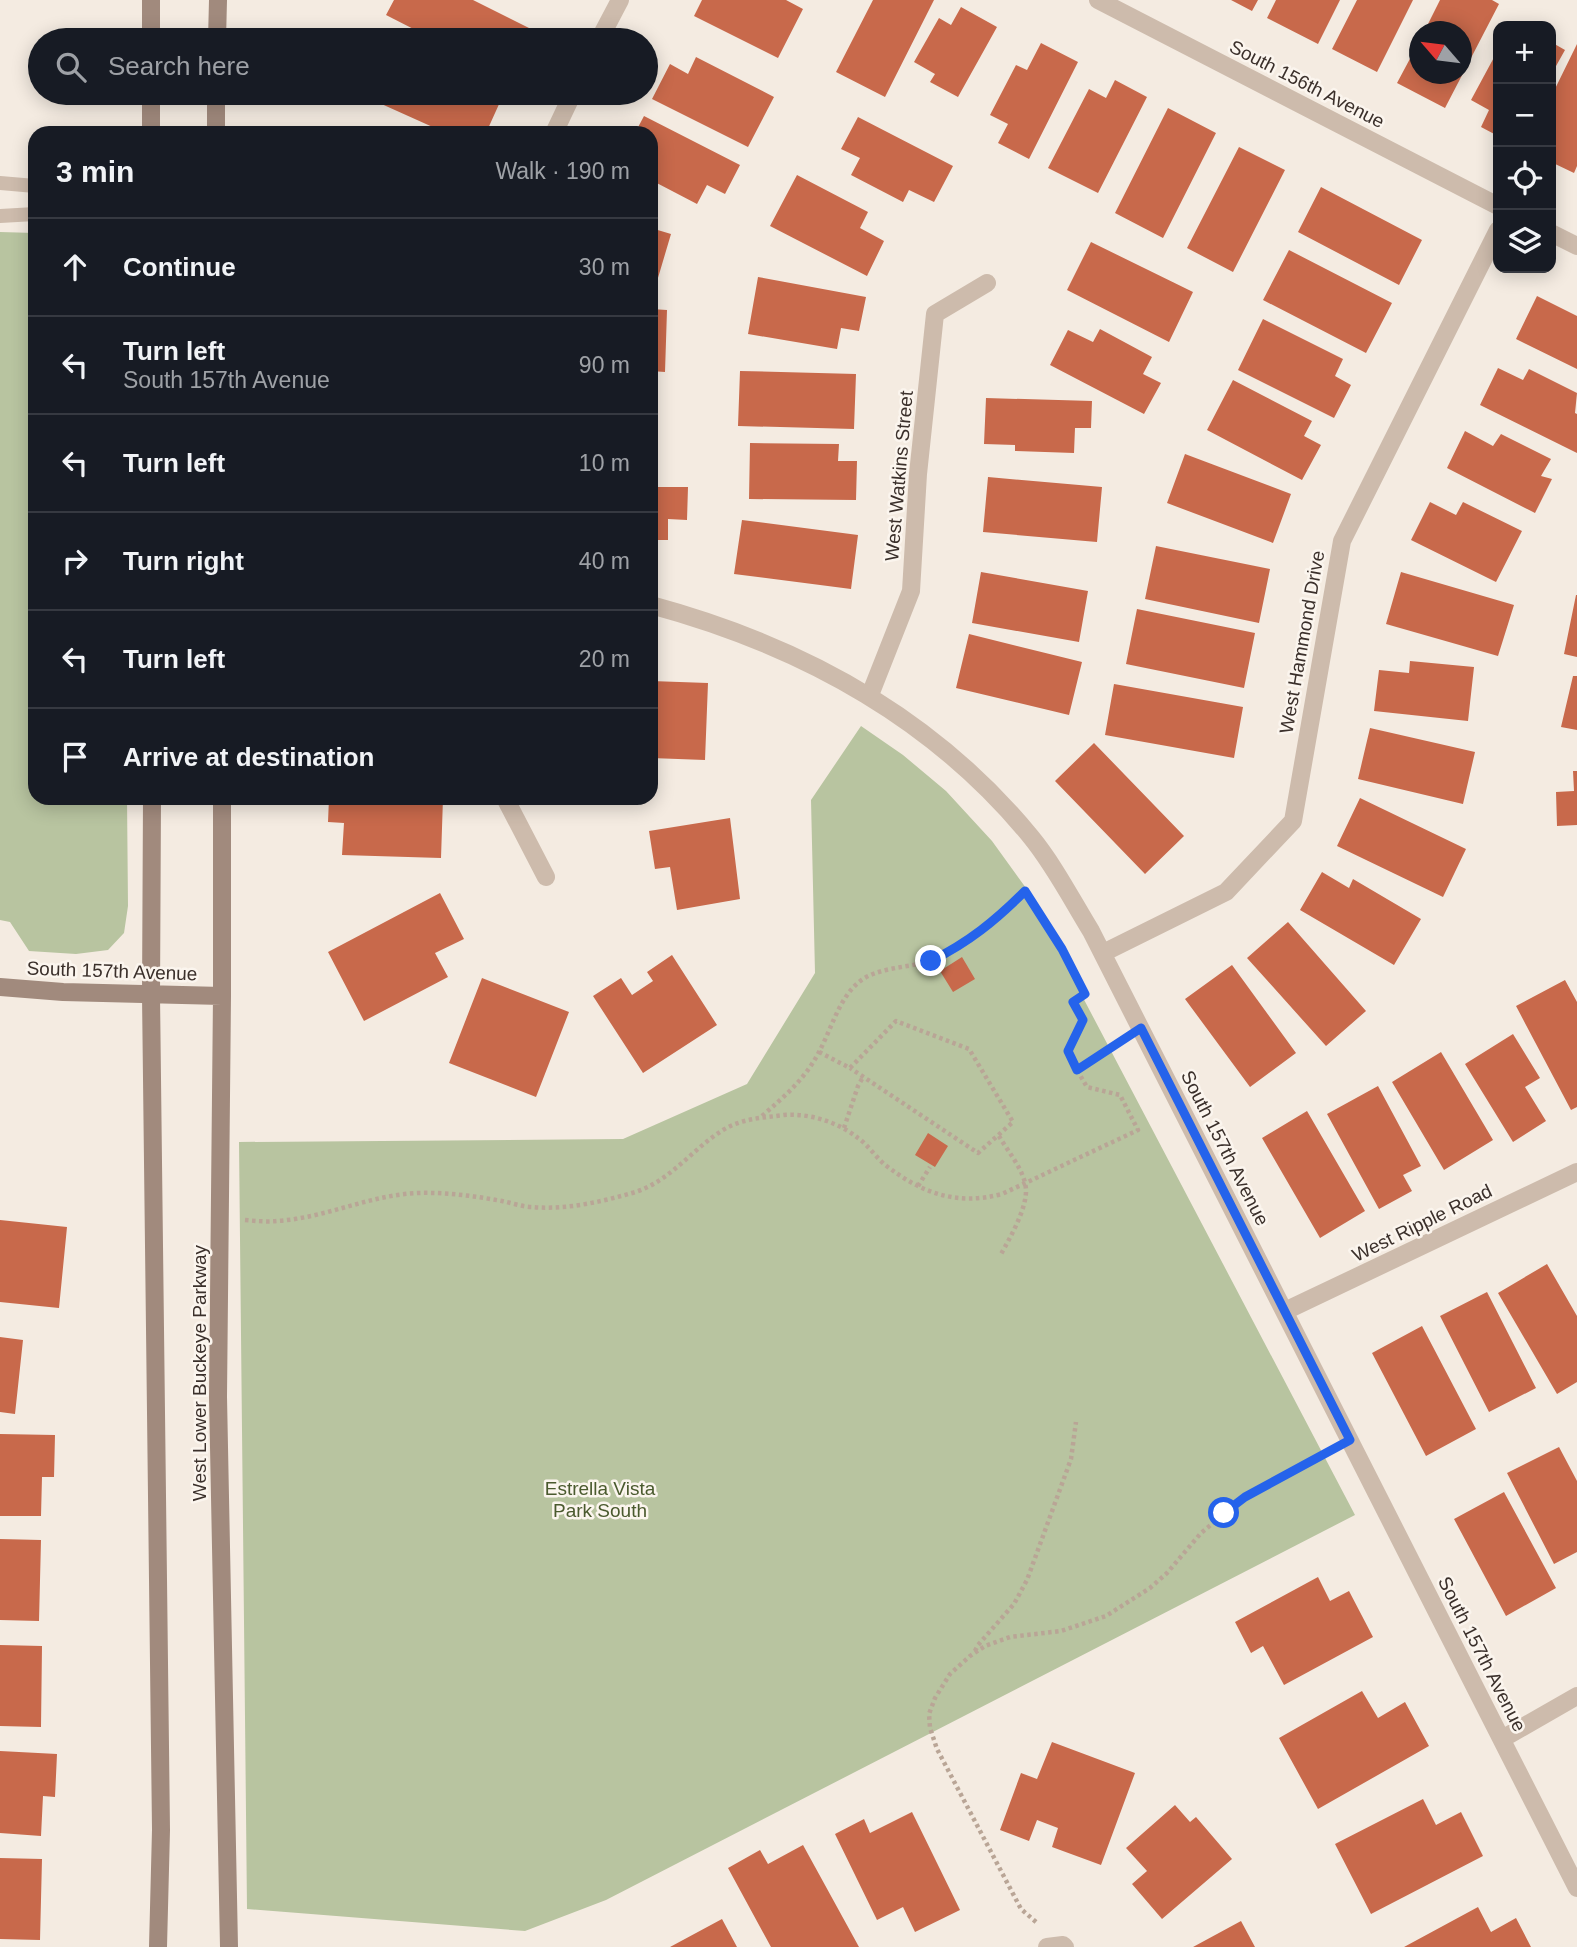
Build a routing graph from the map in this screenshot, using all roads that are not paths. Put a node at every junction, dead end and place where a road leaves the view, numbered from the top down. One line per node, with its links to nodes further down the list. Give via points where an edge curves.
1 (151, 0): 5 (main road)
2 (218, 0): 6 (main road)
3 (620, 0): 7 (street)
4 (1098, 0): 16 (street, South 156th Avenue)
5 (150, 28)
6 (217, 28)
7 (605, 28)
8 (150, 105): 11 (main road)
9 (216, 105): 12 (main road)
10 (567, 105): 13 (street)
11 (150, 126)
12 (216, 126)
13 (557, 126)
14 (0, 183): 15 (lane)
15 (28, 185)
16 (1493, 203)
17 (28, 214): 18 (lane)
18 (0, 216)
19 (1556, 236): 21 (street)
20 (1493, 240): 29 (street, West Hammond Drive, via 1342,541 1293,821 1226,892)
21 (1577, 246)
22 (988, 283): 24 (street, West Watkins Street, via 935,314 911,591)
23 (658, 607): 24 (street, South 157th Avenue, via 759,640)
24 (870, 695): 29 (street, South 157th Avenue, via 973,772 1005,806 1033,839)
25 (152, 805): 31 (main road)
26 (222, 805): 32 (main road, West Lower Buckeye Parkway)
27 (509, 805): 28 (street)
28 (546, 877)
29 (1103, 953): 34 (street, South 157th Avenue)
30 (0, 988): 31 (main road, South 157th Avenue)
31 (151, 995): 32 (main road, South 157th Avenue); 38 (main road, via 161,1830)
32 (222, 996): 39 (main road, West Lower Buckeye Parkway, via 218,1397)
33 (1577, 1172): 34 (street, West Ripple Road)
34 (1284, 1311): 36 (street, South 157th Avenue)
35 (1577, 1696): 36 (street)
36 (1502, 1739): 37 (street, South 157th Avenue)
37 (1577, 1888)
38 (158, 1947)
39 (229, 1947)

